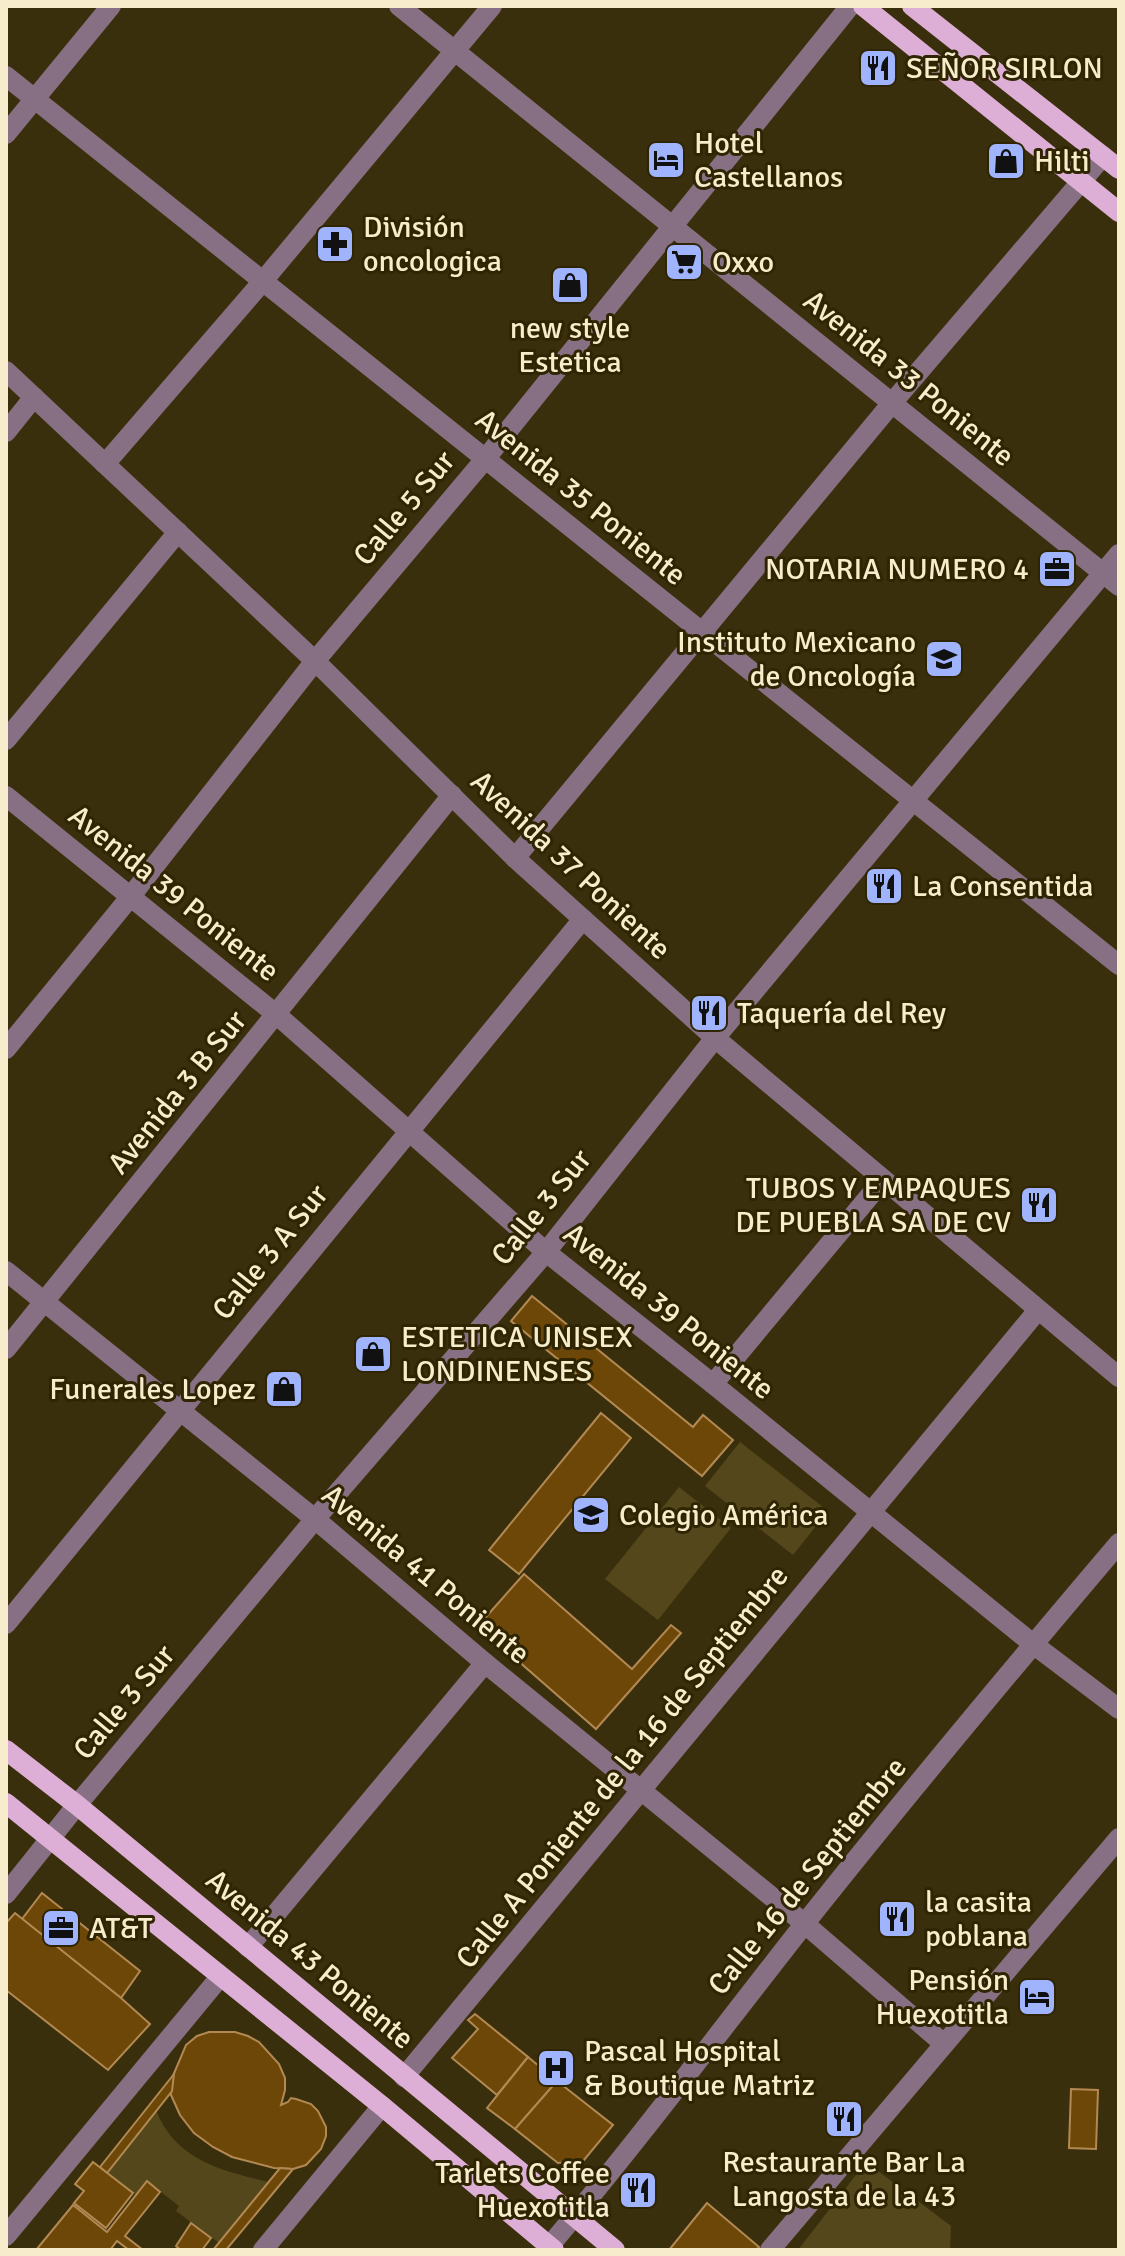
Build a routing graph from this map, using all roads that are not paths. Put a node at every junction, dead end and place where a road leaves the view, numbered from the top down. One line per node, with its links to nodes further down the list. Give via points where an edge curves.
1 (111, 6): 9 (street)
2 (399, 6): 7 (street, Avenida 33 Poniente)
3 (492, 6): 7 (street)
4 (850, 6): 14 (street, Calle 5 Sur)
5 (863, 6): 12 (main road)
6 (912, 6): 11 (main road)
7 (455, 51): 14 (street, Avenida 33 Poniente); 15 (street)
8 (6, 76): 9 (street, Avenida 35 Poniente)
9 (36, 99): 10 (street); 15 (street, Avenida 35 Poniente)
10 (6, 134)
11 (1111, 163): 12 (street)
12 (1081, 182): 13 (main road); 18 (street)
13 (1119, 212)
14 (672, 226): 18 (street, Avenida 33 Poniente); 20 (street, Calle 5 Sur)
15 (263, 281): 20 (street, Avenida 35 Poniente); 21 (street)
16 (6, 371): 17 (street, Avenida 37 Poniente)
17 (34, 397): 19 (street); 21 (street, Avenida 37 Poniente)
18 (892, 403): 24 (street, Avenida 33 Poniente); 25 (street)
19 (6, 432)
20 (486, 458): 25 (street, Avenida 35 Poniente); 26 (street, Calle 5 Sur)
21 (105, 464): 22 (street, Avenida 37 Poniente)
22 (178, 532): 26 (street, Avenida 37 Poniente); 27 (street)
23 (1119, 554): 24 (street, Calle 3 Sur)
24 (1111, 579): 30 (street, Calle 3 Sur)
25 (703, 633): 30 (street, Avenida 35 Poniente); 31 (street)
26 (315, 661): 28 (street, Avenida 37 Poniente); 32 (street, Calle 5 Sur)
27 (6, 740)
28 (452, 795): 31 (street, Avenida 37 Poniente); 35 (street, Avenida 3 B Sur)
29 (6, 796): 32 (street, Avenida 39 Poniente)
30 (914, 801): 34 (street, Avenida 35 Poniente); 36 (street, Calle 3 Sur)
31 (515, 858): 33 (street, Avenida 37 Poniente)
32 (131, 896): 35 (street, Avenida 39 Poniente); 37 (street, Calle 5 Sur)
33 (583, 919): 36 (street, Avenida 37 Poniente); 38 (street, Calle 3 A Sur)
34 (1119, 965)
35 (277, 1015): 38 (street, Avenida 39 Poniente); 42 (street, Avenida 3 B Sur)
36 (715, 1038): 39 (street, Avenida 37 Poniente); 40 (street, Calle 3 Sur)
37 (6, 1049)
38 (408, 1130): 40 (street, Avenida 39 Poniente); 47 (street, Calle 3 A Sur)
39 (883, 1180): 43 (street, Avenida 37 Poniente); 46 (street)
40 (546, 1252): 46 (street, Avenida 39 Poniente); 49 (street, Calle 3 Sur)
41 (6, 1271): 42 (street, Avenida 41 Poniente)
42 (45, 1303): 44 (street, Avenida 3 B Sur); 47 (street, Avenida 41 Poniente)
43 (1038, 1310): 45 (street, Avenida 37 Poniente); 48 (street, Calle A Poniente de la 16 de Septiembre)
44 (6, 1349)
45 (1119, 1377)
46 (713, 1384): 48 (street, Avenida 39 Poniente)
47 (180, 1411): 49 (street, Avenida 41 Poniente); 51 (street, Calle 3 A Sur)
48 (870, 1512): 52 (street, Avenida 39 Poniente); 56 (street, Calle A Poniente de la 16 de Septiembre)
49 (315, 1519): 53 (street, Avenida 41 Poniente); 58 (street, Calle 3 Sur)
50 (1119, 1543): 52 (street, Calle 16 de Septiembre)
51 (6, 1624)
52 (1033, 1644): 54 (street, Avenida 39 Poniente); 62 (street, Calle 16 de Septiembre)
53 (485, 1663): 56 (street, Avenida 41 Poniente); 63 (street)
54 (1119, 1709)
55 (6, 1750): 58 (main road, Avenida 43 Poniente)
56 (641, 1791): 62 (street, Avenida 41 Poniente); 66 (street, Calle A Poniente de la 16 de Septiembre)
57 (6, 1803): 60 (main road)
58 (77, 1805): 60 (street, Calle 3 Sur); 63 (main road, Avenida 43 Poniente)
59 (1119, 1838): 65 (street)
60 (51, 1840): 61 (street, Calle 3 Sur); 64 (main road)
61 (6, 1894)
62 (805, 1924): 65 (street, Avenida 41 Poniente); 68 (street, Calle 16 de Septiembre)
63 (248, 1947): 66 (main road, Avenida 43 Poniente)
64 (220, 1977): 67 (main road); 69 (street)
65 (944, 2044): 73 (street)
66 (404, 2077): 68 (main road, Avenida 43 Poniente)
67 (382, 2106): 70 (main road); 71 (street)
68 (574, 2216): 70 (street, Calle 16 de Septiembre); 72 (main road, Avenida 43 Poniente)
69 (6, 2236)
70 (549, 2249)
71 (263, 2250)
72 (615, 2250)
73 (770, 2250)

